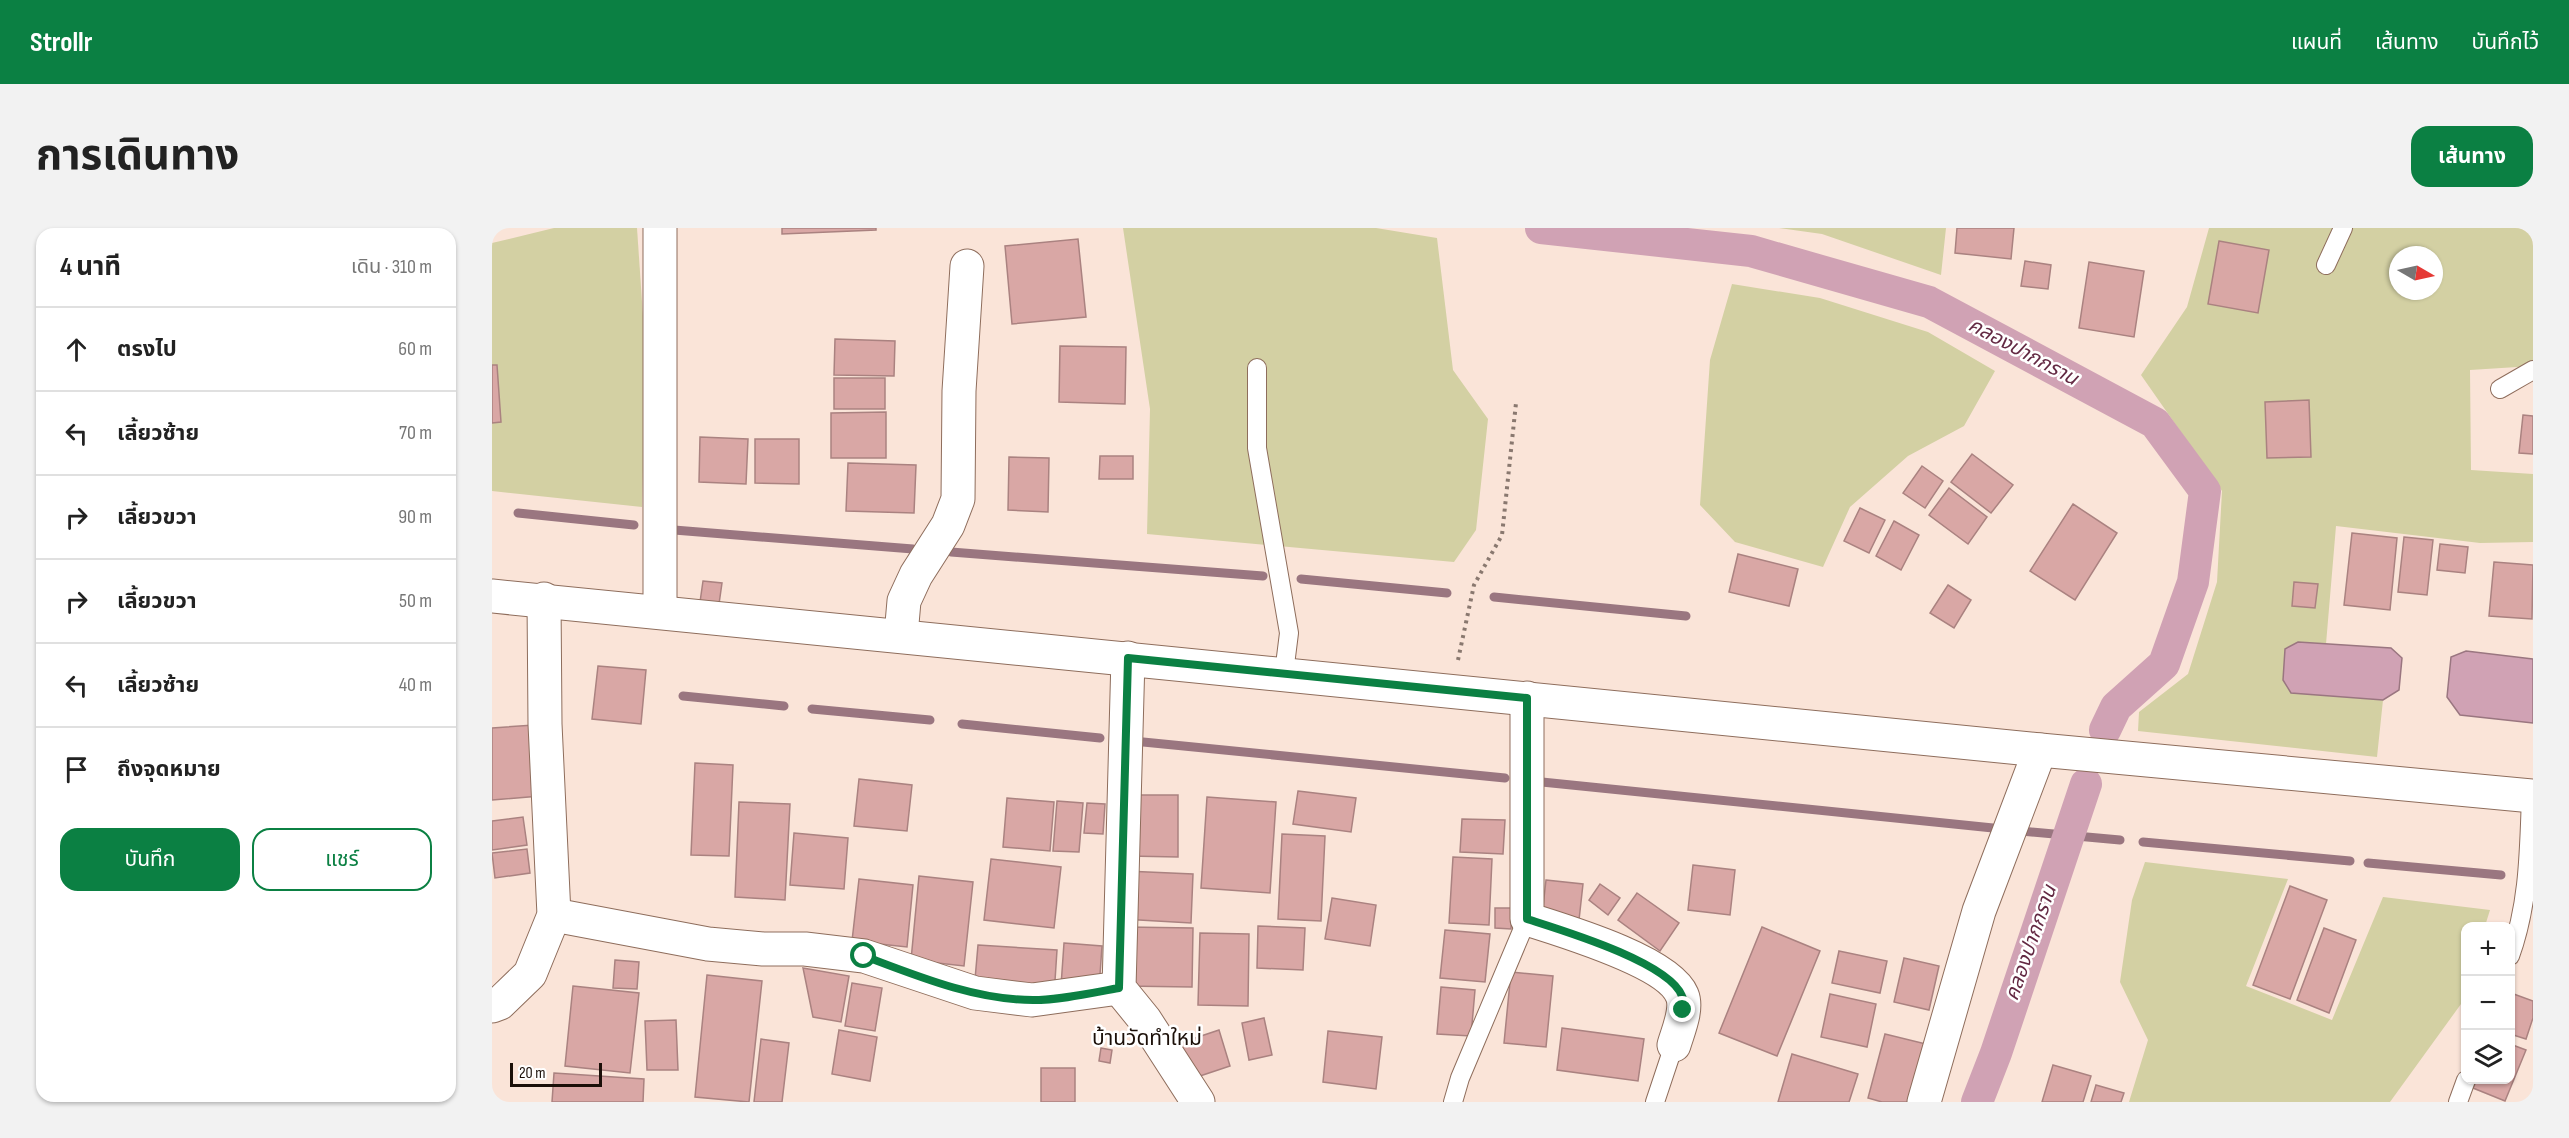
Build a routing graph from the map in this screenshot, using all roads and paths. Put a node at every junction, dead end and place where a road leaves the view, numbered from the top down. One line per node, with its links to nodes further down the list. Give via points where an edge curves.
1 (660, 228): 11 (street)
2 (2343, 228): 3 (lane)
3 (2326, 265)
4 (967, 266): 12 (street, via 959,391 958,499 948,525 904,601)
5 (1257, 368): 14 (lane, via 1257,448 1289,633)
6 (2533, 370): 7 (lane)
7 (2500, 389)
8 (1516, 403): 15 (path, via 1502,536 1474,585)
9 (492, 596): 10 (street)
10 (544, 599): 11 (street); 19 (street)
11 (660, 611): 12 (street)
12 (900, 635): 13 (street)
13 (1128, 658): 14 (street); 22 (street)
14 (1284, 673): 15 (street)
15 (1451, 690): 16 (street)
16 (1527, 698): 17 (street); 20 (street)
17 (2040, 750): 18 (street); 29 (street, via 1979,910)
18 (2532, 796): 21 (lane, via 2527,882)
19 (554, 915): 22 (street, via 708,944 864,956 987,994 1032,1000); 23 (street, via 530,974)
20 (1527, 919): 24 (street, via 1589,939 1671,981 1682,996 1683,1010); 27 (lane)
21 (2515, 944)
22 (1119, 988): 26 (street, via 1145,1020)
23 (492, 1006)
24 (1674, 1045): 28 (lane)
25 (2465, 1084): 30 (lane)
26 (1198, 1102)
27 (1453, 1102)
28 (1655, 1102)
29 (1924, 1102)
30 (2458, 1102)

